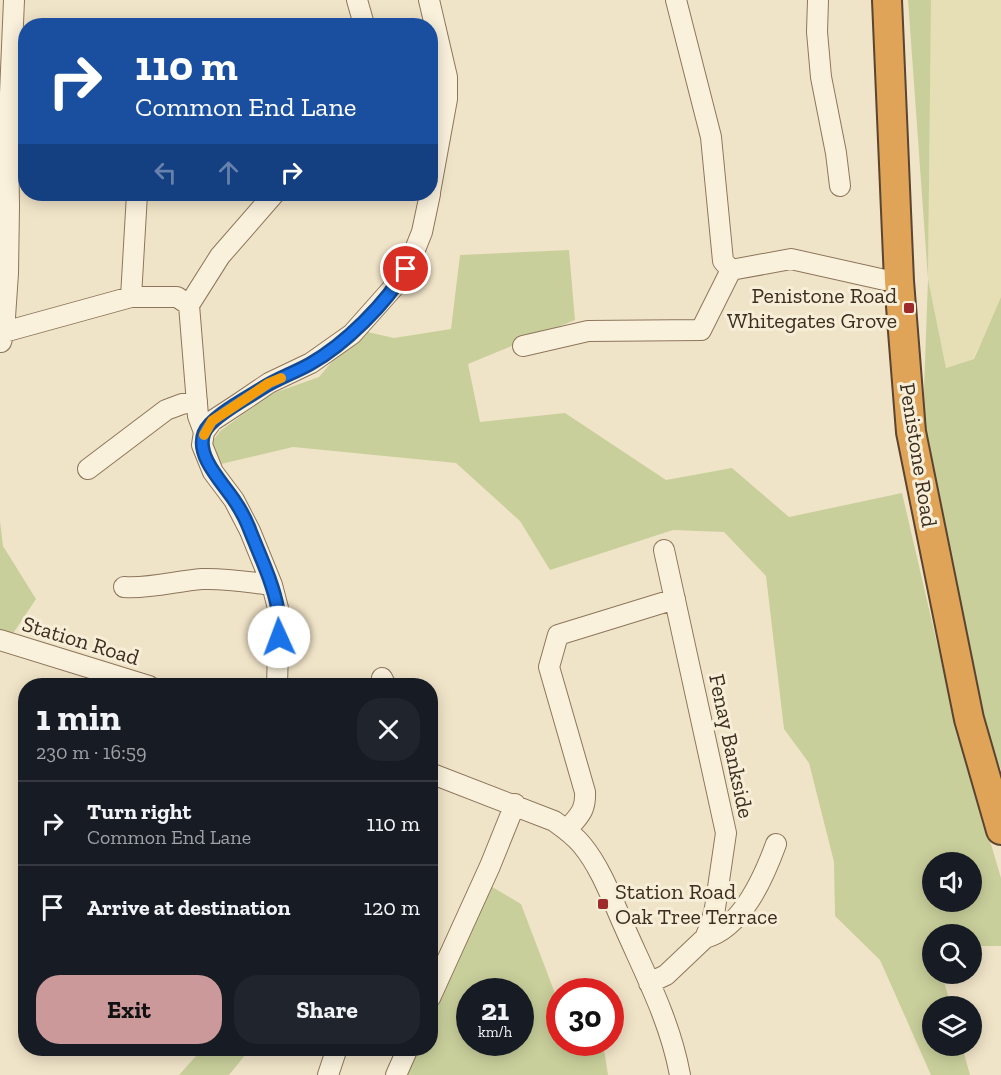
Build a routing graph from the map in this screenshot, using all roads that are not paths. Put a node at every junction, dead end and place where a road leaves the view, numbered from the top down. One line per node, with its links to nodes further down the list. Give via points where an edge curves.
1 (14, 0): 15 (street)
2 (357, 0): 7 (street)
3 (429, 0): 8 (street)
4 (676, 0): 16 (street, via 711,137 723,261)
5 (818, 0): 11 (street, via 821,77)
6 (887, 0): 17 (highway, Penistone Road)
7 (362, 18)
8 (433, 18)
9 (438, 38): 10 (street, via 447,77)
10 (438, 149)
11 (840, 186)
12 (137, 201): 18 (street)
13 (268, 201): 19 (street, via 220,256)
14 (428, 201): 23 (street, via 422,232 400,280 352,334 311,363 269,383 212,421)
15 (5, 206): 20 (street, via 8,273)
16 (731, 270): 17 (street, via 791,259); 21 (street, via 700,330 588,331)
17 (899, 281): 35 (highway, Penistone Road, via 910,432 969,719)
18 (131, 297): 19 (street, via 177,297); 20 (street)
19 (189, 305): 22 (street)
20 (2, 338)
21 (523, 346)
22 (196, 401): 23 (street); 24 (street, via 166,410)
23 (204, 432): 26 (street, via 202,445 213,472 234,500)
24 (88, 469)
25 (664, 550): 28 (street, Fenay Bankside)
26 (272, 585): 27 (street, via 203,579); 31 (street, via 279,612)
27 (124, 587)
28 (675, 598): 34 (street, via 558,635 549,667 585,792 585,804); 37 (street, Fenay Bankside, via 726,833 715,908)
29 (0, 640): 30 (street, Station Road)
30 (123, 678)
31 (277, 678)
32 (438, 776): 33 (street)
33 (515, 804): 34 (street); 38 (street)
34 (567, 830): 39 (street, via 594,863)
35 (1001, 830)
36 (776, 844): 37 (street, via 766,872 732,922)
37 (705, 938): 39 (street, Fenay Bankside, via 666,975)
38 (438, 980)
39 (650, 983): 44 (street, via 673,1040)
40 (334, 1056): 42 (street)
41 (404, 1056): 43 (street)
42 (327, 1075)
43 (396, 1075)
44 (680, 1075)

